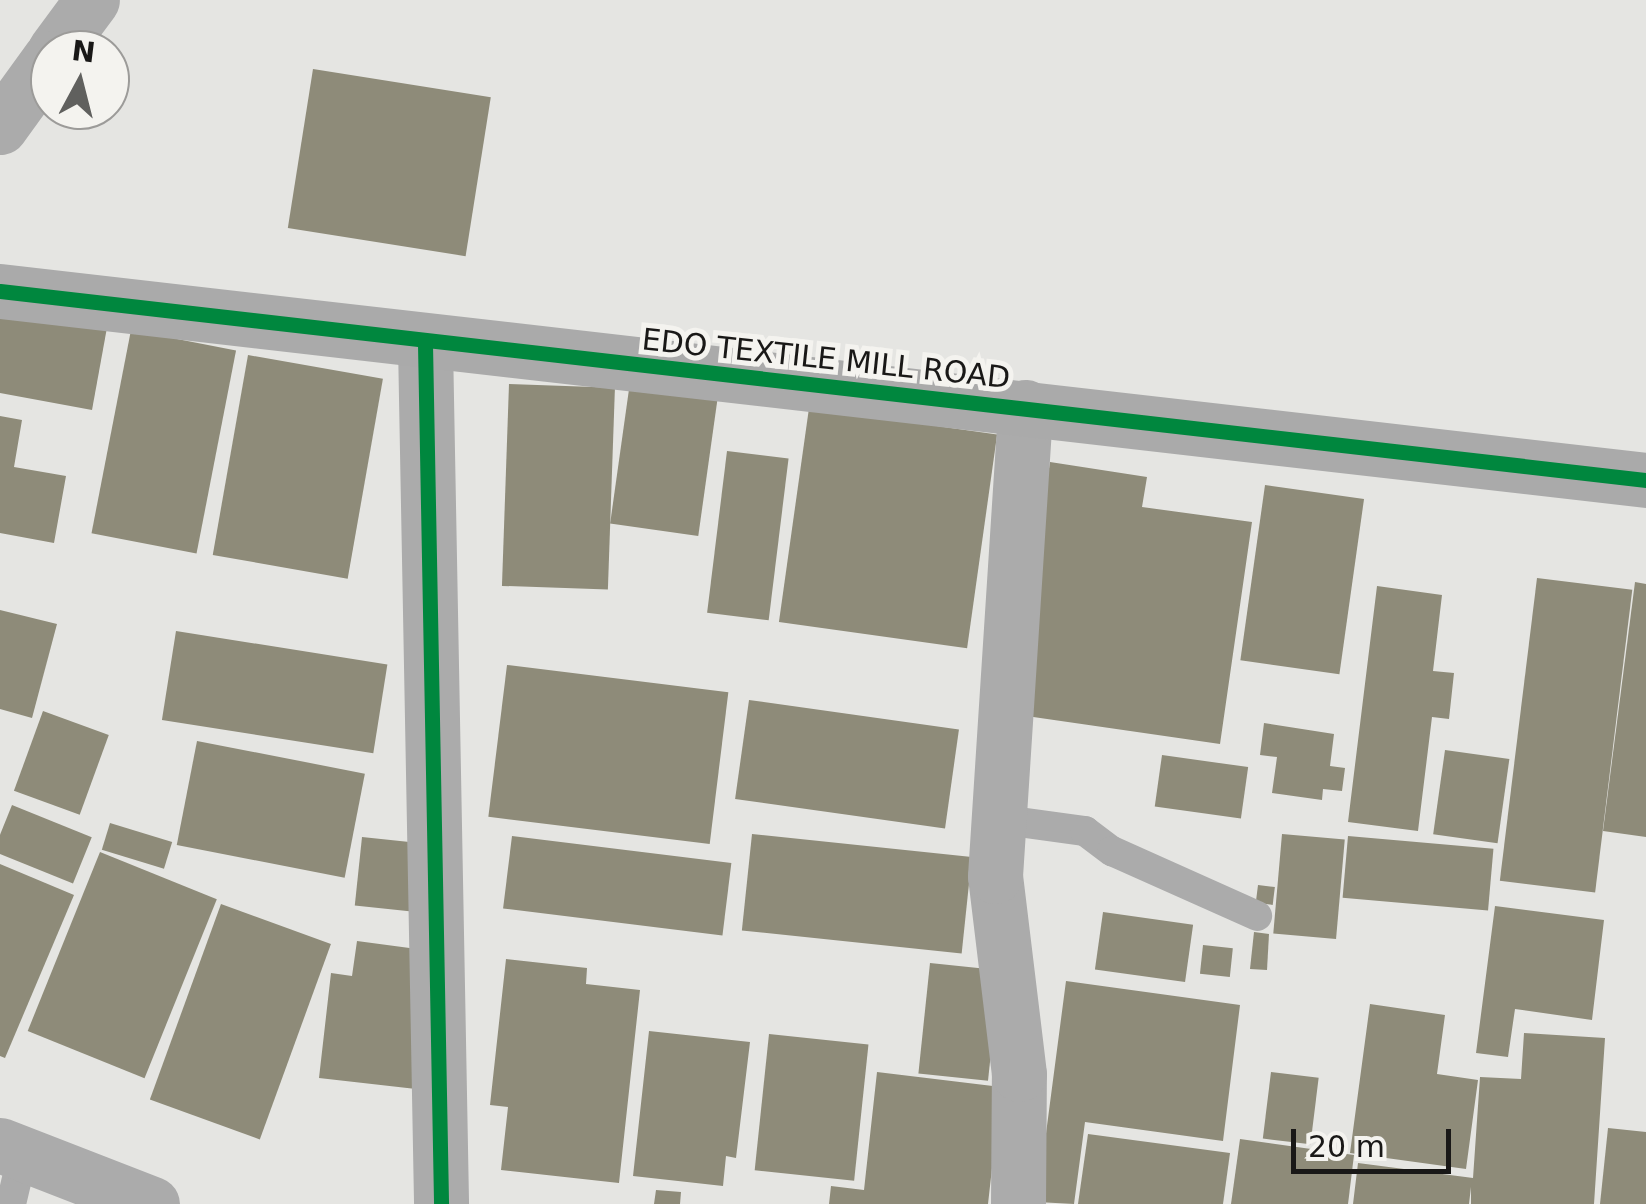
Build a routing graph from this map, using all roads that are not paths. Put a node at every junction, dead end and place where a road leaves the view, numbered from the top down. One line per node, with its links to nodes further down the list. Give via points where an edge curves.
1 (92, 0): 2 (street)
2 (70, 30)
3 (30, 86): 4 (street)
4 (0, 127)
5 (0, 290): 6 (street, EDO TEXTILE MILL ROAD)
6 (426, 344): 7 (street, EDO TEXTILE MILL ROAD); 13 (street)
7 (1025, 407): 8 (street, EDO TEXTILE MILL ROAD); 9 (street)
8 (1646, 480)
9 (996, 819): 10 (lane, via 1085,831 1112,851); 14 (street, via 995,876 1019,1074)
10 (1257, 916)
11 (11, 1168): 12 (street)
12 (152, 1204)
13 (441, 1204)
14 (1018, 1204)

